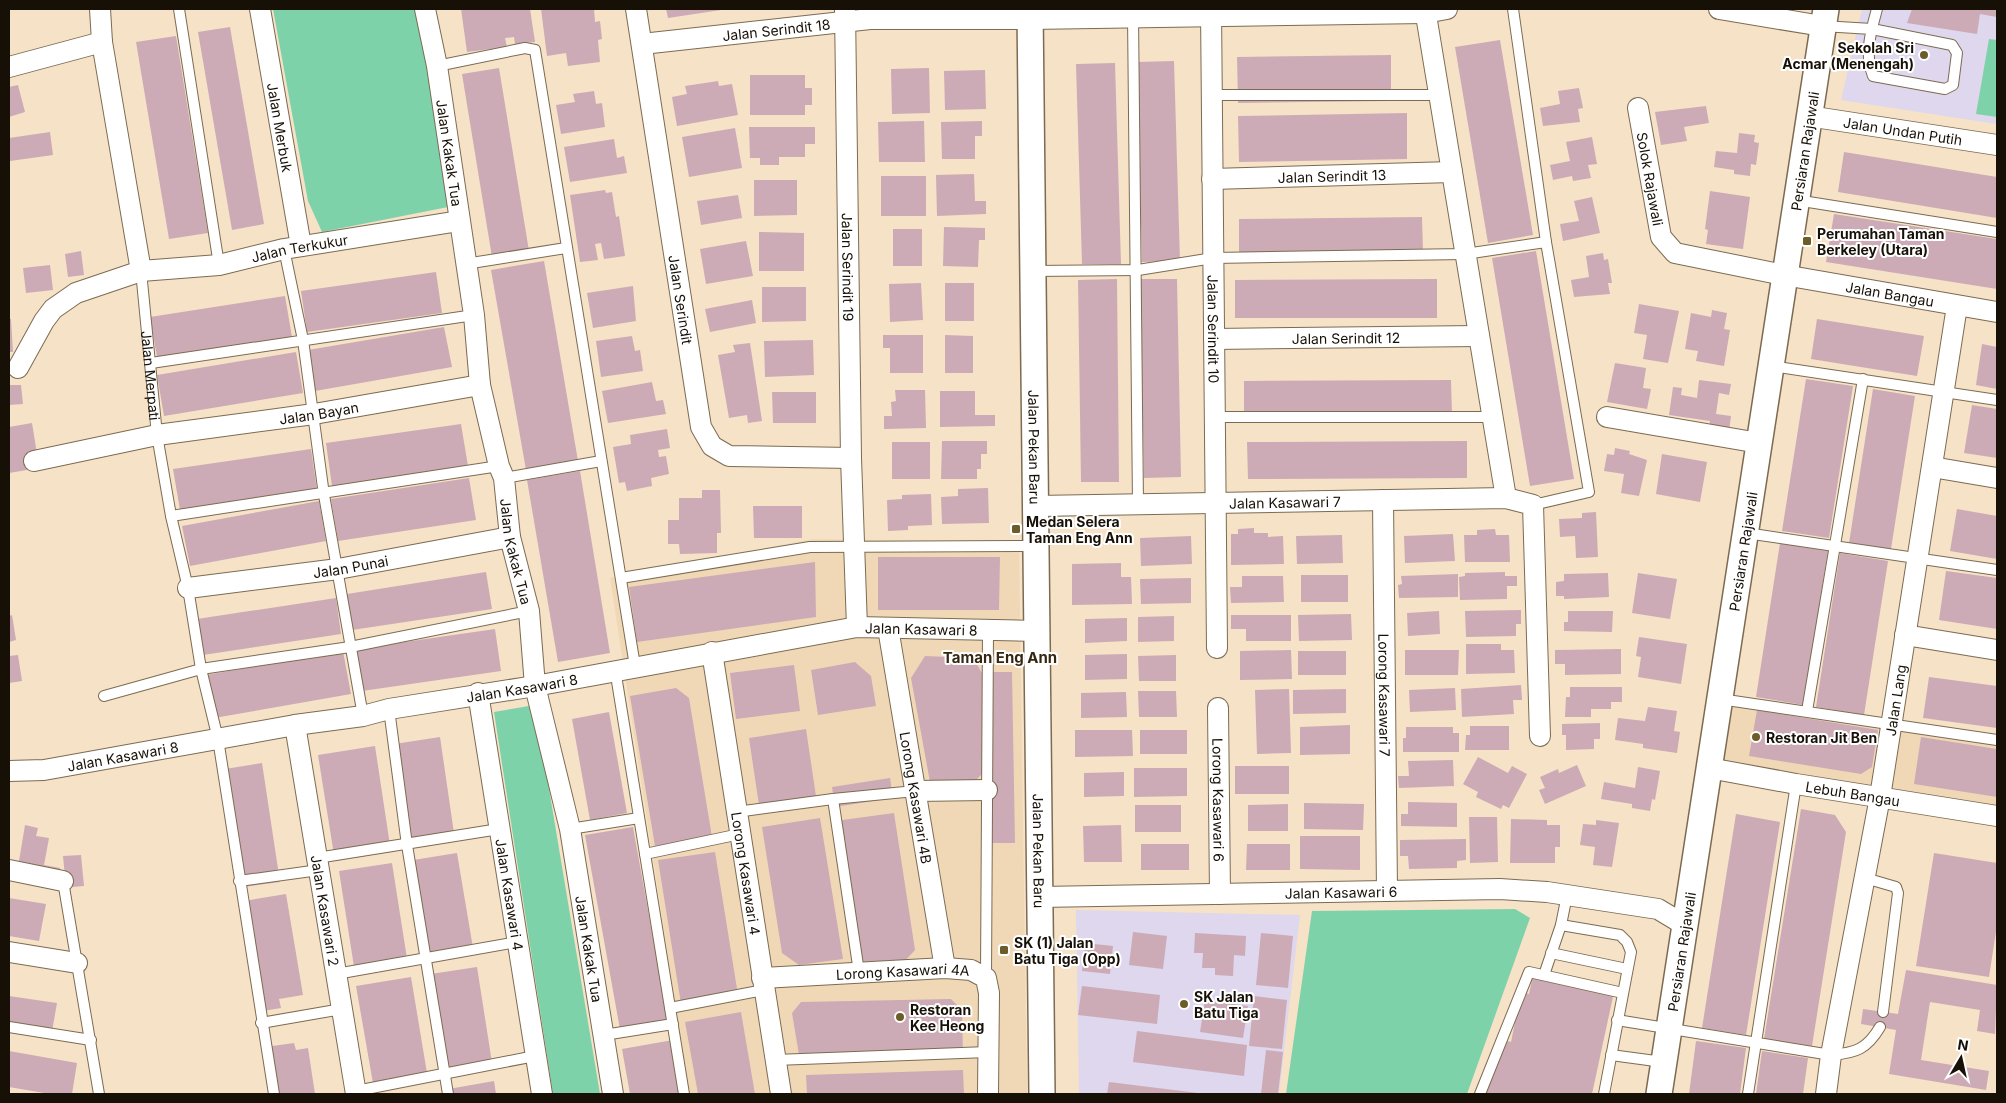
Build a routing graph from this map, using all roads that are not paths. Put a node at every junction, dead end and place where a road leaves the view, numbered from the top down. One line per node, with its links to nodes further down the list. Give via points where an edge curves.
1 (100, 9): 17 (street, Jalan Merpati)
2 (179, 9): 37 (lane)
3 (260, 9): 32 (street, Jalan Merbuk)
4 (425, 9): 19 (street, Jalan Kakak Tua)
5 (636, 9): 18 (street, Jalan Serindit)
6 (1447, 9): 10 (street, Jalan Serindit 18)
7 (1513, 9): 31 (lane)
8 (1719, 9): 15 (street)
9 (1876, 9): 16 (lane)
10 (1425, 11): 12 (street, Jalan Serindit 18); 22 (street)
11 (1133, 13): 12 (street, Jalan Serindit 18); 13 (street, Jalan Serindit 18); 38 (lane)
12 (1211, 13): 21 (street, Jalan Serindit 10)
13 (1030, 14): 14 (street, Jalan Serindit 18); 39 (street, Jalan Pekan Baru)
14 (846, 15): 18 (street, Jalan Serindit 18); 61 (street, Jalan Serindit 19)
15 (1824, 17): 16 (lane); 24 (street, Persiaran Rajawali)
16 (1872, 29): 16 (lane, via 1868,63 1873,76 1945,89 1953,86 1957,53 1952,45)
17 (102, 42): 20 (street); 40 (street, Jalan Merpati)
18 (642, 44): 61 (street, Jalan Serindit, via 701,427 712,446 729,456)
19 (437, 66): 29 (street, Jalan Kakak Tua); 33 (lane, via 525,48 535,50)
20 (9, 67)
21 (1212, 95): 22 (lane); 27 (street, Jalan Serindit 10)
22 (1439, 95): 26 (street)
23 (1638, 108): 41 (street, Solok Rajawali, via 1661,236 1674,254)
24 (1808, 116): 25 (street, Jalan Undan Putih); 28 (street, Persiaran Rajawali)
25 (1997, 144)
26 (1452, 172): 27 (street, Jalan Serindit 13); 34 (street)
27 (1212, 178): 35 (street, Jalan Serindit 10)
28 (1796, 200): 30 (lane); 41 (street, Persiaran Rajawali)
29 (459, 221): 32 (street, Jalan Terkukur); 36 (street, Jalan Kakak Tua)
30 (1997, 232)
31 (1546, 242): 34 (lane); 72 (lane, via 1589,492)
32 (292, 247): 37 (street, Jalan Terkukur); 47 (lane)
33 (566, 248): 36 (lane); 63 (lane)
34 (1466, 254): 35 (lane); 45 (street)
35 (1213, 258): 38 (lane); 46 (street, Jalan Serindit 10)
36 (465, 264): 44 (street, Jalan Kakak Tua)
37 (219, 265): 40 (street, Jalan Terkukur)
38 (1136, 270): 39 (lane); 71 (lane)
39 (1034, 271): 73 (street, Jalan Pekan Baru)
40 (140, 272): 48 (lane, Jalan Merpati); 50 (street, Jalan Terkukur, via 76,293 53,309)
41 (1784, 275): 42 (street, Jalan Bangau); 49 (street, Persiaran Rajawali)
42 (1957, 306): 43 (street, Jalan Bangau); 53 (street, Jalan Lang)
43 (1997, 312)
44 (474, 315): 47 (lane); 52 (street, Jalan Kakak Tua)
45 (1479, 336): 46 (street, Jalan Serindit 12); 57 (street)
46 (1214, 339): 56 (street, Jalan Serindit 10)
47 (303, 340): 48 (lane); 55 (lane)
48 (150, 363): 59 (lane, Jalan Merpati)
49 (1770, 365): 51 (lane); 60 (street, Persiaran Rajawali)
50 (18, 368)
51 (1863, 380): 53 (lane); 79 (lane)
52 (480, 385): 55 (street, Jalan Bayan); 65 (street, Jalan Kakak Tua)
53 (1944, 392): 54 (lane); 64 (street, Jalan Lang)
54 (1997, 400)
55 (314, 414): 59 (street, Jalan Bayan); 67 (lane)
56 (1215, 417): 57 (lane); 70 (street, Jalan Serindit 10)
57 (1492, 417): 68 (street)
58 (1607, 417): 60 (street)
59 (157, 436): 62 (street, Jalan Bayan); 74 (lane, Jalan Merpati)
60 (1759, 443): 75 (street, Persiaran Rajawali)
61 (851, 458): 77 (street, Jalan Serindit 19)
62 (34, 461)
63 (601, 461): 65 (lane); 83 (lane)
64 (1932, 467): 66 (street); 80 (street, Jalan Lang)
65 (502, 472): 67 (lane); 76 (street, Jalan Kakak Tua)
66 (1997, 478)
67 (324, 495): 74 (lane); 81 (lane)
68 (1506, 498): 69 (street, Jalan Kasawari 7); 72 (street, Jalan Kasawari 7)
69 (1383, 500): 70 (street, Jalan Kasawari 7); 132 (street, Lorong Kasawari 7)
70 (1216, 503): 71 (street, Jalan Kasawari 7); 92 (street, Jalan Serindit 10)
71 (1138, 504): 73 (street, Jalan Kasawari 7)
72 (1534, 505): 108 (street)
73 (1036, 506): 78 (street, Jalan Pekan Baru)
74 (172, 516): 84 (lane, Jalan Merpati)
75 (1745, 533): 79 (lane); 101 (street, Persiaran Rajawali)
76 (510, 537): 81 (street, Jalan Punai); 85 (street, Jalan Kakak Tua)
77 (853, 546): 78 (lane); 83 (lane, via 810,546); 86 (street, Jalan Serindit 19)
78 (1037, 546): 89 (street, Jalan Pekan Baru)
79 (1836, 546): 80 (lane); 104 (lane)
80 (1918, 558): 82 (lane); 90 (street, Jalan Lang)
81 (338, 568): 84 (street, Jalan Punai); 91 (lane)
82 (1997, 570)
83 (621, 578): 95 (lane)
84 (188, 588): 96 (lane, Jalan Merpati)
85 (529, 611): 91 (lane); 98 (street, Jalan Kakak Tua)
86 (857, 627): 87 (street, Jalan Kasawari 8); 94 (street, Jalan Kasawari 8)
87 (888, 628): 88 (street, Jalan Kasawari 8); 115 (street, Lorong Kasawari 4B)
88 (988, 630): 89 (street, Jalan Kasawari 8); 114 (lane)
89 (1038, 631): 135 (street, Jalan Pekan Baru)
90 (1906, 635): 93 (street); 106 (street, Jalan Lang)
91 (350, 647): 96 (lane); 105 (lane)
92 (1217, 648)
93 (1997, 650)
94 (712, 652): 95 (street, Jalan Kasawari 8); 118 (street, Lorong Kasawari 4)
95 (635, 666): 97 (street, Jalan Kasawari 8)
96 (201, 668): 100 (lane); 109 (lane, Jalan Merpati)
97 (616, 669): 98 (street, Jalan Kasawari 8); 120 (lane)
98 (535, 686): 99 (street, Jalan Kasawari 8); 122 (street, Jalan Kakak Tua)
99 (478, 693): 103 (street, Jalan Kasawari 8); 121 (street, Jalan Kasawari 4)
100 (104, 696)
101 (1720, 699): 104 (lane); 111 (street, Persiaran Rajawali)
102 (1218, 708): 133 (street, Lorong Kasawari 6)
103 (389, 709): 105 (street, Jalan Kasawari 8); 124 (lane)
104 (1807, 711): 106 (lane)
105 (363, 716): 107 (street, Jalan Kasawari 8)
106 (1892, 724): 110 (lane); 116 (street, Jalan Lang)
107 (295, 725): 109 (street, Jalan Kasawari 8); 126 (street, Jalan Kasawari 2)
108 (1540, 736)
109 (218, 739): 112 (street, Jalan Kasawari 8, via 44,770); 130 (lane, Jalan Merpati)
110 (1997, 740)
111 (1709, 768): 113 (street, Lebuh Bangau); 131 (street, Persiaran Rajawali)
112 (9, 770)
113 (1796, 784): 116 (street, Lebuh Bangau); 163 (lane)
114 (988, 790): 115 (street); 149 (lane)
115 (915, 791): 117 (lane); 144 (street, Lorong Kasawari 4B)
116 (1880, 797): 119 (street, Lebuh Bangau); 128 (street, Jalan Lang)
117 (833, 799): 118 (lane); 146 (lane)
118 (736, 812): 123 (street, Lorong Kasawari 4)
119 (1997, 816)
120 (639, 818): 122 (lane); 125 (lane)
121 (499, 829): 124 (lane); 139 (street, Jalan Kasawari 4)
122 (570, 829): 161 (street, Jalan Kakak Tua)
123 (740, 834): 125 (lane); 150 (street, Lorong Kasawari 4)
124 (407, 845): 126 (lane); 142 (lane)
125 (645, 854): 152 (lane)
126 (318, 864): 130 (lane); 147 (street, Jalan Kasawari 2)
127 (9, 870): 129 (street)
128 (1865, 878): 154 (lane, via 1896,887 1898,893); 165 (street, Jalan Lang)
129 (64, 880): 143 (lane)
130 (239, 881): 156 (lane, Jalan Merpati)
131 (1692, 884): 136 (street, via 1679,899); 138 (street, Persiaran Rajawali)
132 (1387, 891): 133 (street, Jalan Kasawari 6); 134 (street, Jalan Kasawari 6, via 1500,888)
133 (1220, 894): 135 (street, Jalan Kasawari 6)
134 (1567, 895): 136 (street, Jalan Kasawari 6); 137 (lane)
135 (1040, 897): 180 (street, Jalan Pekan Baru)
136 (1640, 906): 138 (street, via 1668,914)
137 (1561, 925): 141 (lane); 145 (lane, via 1620,935 1630,952)
138 (1684, 929): 160 (street, Persiaran Rajawali)
139 (517, 942): 142 (lane); 166 (street, Jalan Kasawari 4)
140 (9, 952): 143 (street)
141 (1551, 953): 145 (lane); 148 (lane)
142 (427, 959): 147 (lane); 170 (lane)
143 (77, 963): 162 (lane)
144 (945, 968): 146 (street, Lorong Kasawari 4A); 149 (street, Lorong Kasawari 4A, via 971,970)
145 (1627, 969): 151 (lane)
146 (859, 972): 150 (street, Lorong Kasawari 4A)
147 (336, 974): 153 (street, Jalan Kasawari 2)
148 (1544, 975): 151 (lane); 181 (lane, via 1529,972)
149 (986, 978): 164 (street, Lorong Kasawari 4A, via 990,992)
150 (763, 984): 152 (lane); 168 (street, Lorong Kasawari 4)
151 (1623, 993): 155 (lane)
152 (670, 1008): 157 (lane)
153 (342, 1010): 156 (lane); 171 (street, Jalan Kasawari 2)
154 (1883, 1012)
155 (1617, 1020): 160 (lane); 167 (lane)
156 (261, 1023): 173 (lane, Jalan Merpati)
157 (673, 1024): 161 (lane); 177 (lane)
158 (9, 1027): 162 (lane)
159 (1880, 1027): 165 (lane, via 1871,1043 1850,1054)
160 (1670, 1028): 163 (lane); 169 (street, Persiaran Rajawali)
161 (604, 1035): 176 (street, Jalan Kakak Tua)
162 (91, 1040): 172 (lane)
163 (1756, 1043): 165 (lane); 184 (lane)
164 (988, 1052): 168 (lane); 179 (street, Lorong Kasawari 4A)
165 (1831, 1055): 185 (street, Jalan Lang)
166 (535, 1056): 170 (lane); 175 (street, Jalan Kasawari 4)
167 (1611, 1056): 169 (lane); 182 (lane)
168 (775, 1060): 178 (street, Lorong Kasawari 4)
169 (1664, 1062): 183 (street, Persiaran Rajawali)
170 (445, 1074): 171 (lane); 174 (lane)
171 (356, 1093)
172 (99, 1094)
173 (274, 1094)
174 (448, 1094)
175 (542, 1094)
176 (613, 1094)
177 (684, 1094)
178 (780, 1094)
179 (988, 1094)
180 (1042, 1094)
181 (1480, 1094)
182 (1604, 1094)
183 (1659, 1094)
184 (1748, 1094)
185 (1826, 1094)

